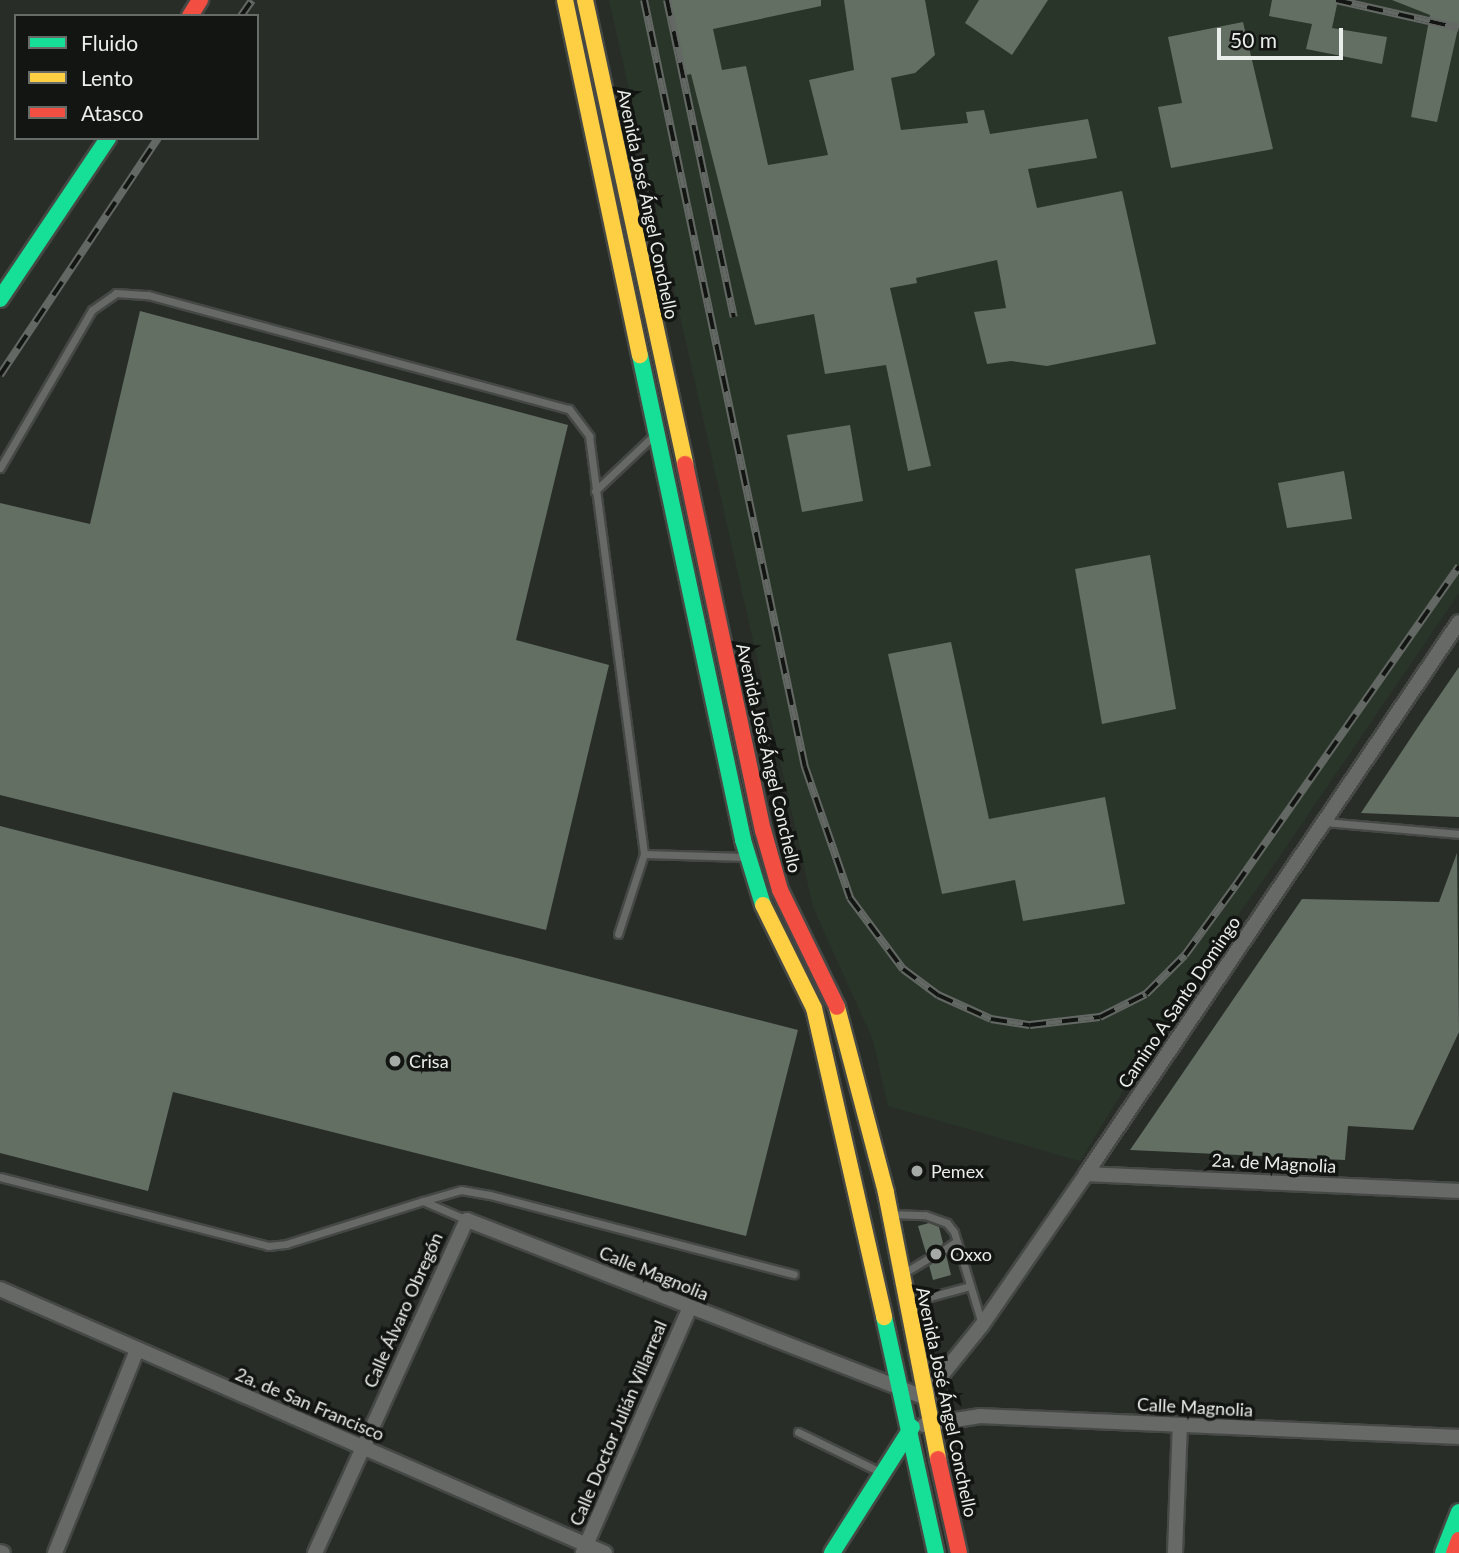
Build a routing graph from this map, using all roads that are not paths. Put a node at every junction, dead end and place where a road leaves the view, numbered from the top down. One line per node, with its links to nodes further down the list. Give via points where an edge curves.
1 (565, 0): 5 (main road, Avenida José Ángel Conchello)
2 (585, 0): 18 (main road, Avenida José Ángel Conchello, via 774,872 842,1017)
3 (107, 140): 4 (main road)
4 (0, 299)
5 (658, 431): 7 (lane); 12 (main road, Avenida José Ángel Conchello)
6 (0, 468): 7 (lane, via 92,310 116,293 134,293 569,409 589,436)
7 (596, 491): 11 (lane)
8 (1459, 622): 9 (street, Camino A Santo Domingo)
9 (1324, 821): 10 (lane); 14 (street, Camino A Santo Domingo)
10 (1459, 834)
11 (644, 854): 12 (lane); 13 (lane)
12 (747, 857): 31 (main road, Avenida José Ángel Conchello, via 773,929 814,1008)
13 (618, 934)
14 (1086, 1174): 16 (street, 2a. de Magnolia); 29 (street, Camino A Santo Domingo)
15 (0, 1178): 17 (lane, via 268,1246)
16 (1459, 1191)
17 (423, 1201): 19 (lane); 23 (lane, via 461,1190 490,1195)
18 (890, 1214): 20 (lane, via 939,1218); 24 (main road, Avenida José Ángel Conchello)
19 (467, 1220): 28 (street, Calle Magnolia); 38 (street, Calle Álvaro Obregón)
20 (957, 1241): 21 (lane); 25 (lane)
21 (944, 1249)
22 (927, 1259): 24 (lane)
23 (794, 1274)
24 (901, 1275): 27 (main road, Avenida José Ángel Conchello)
25 (970, 1286): 27 (lane); 29 (lane)
26 (0, 1289): 30 (street, 2a. de San Francisco)
27 (906, 1303): 32 (main road, Avenida José Ángel Conchello)
28 (689, 1308): 31 (street, Calle Magnolia); 42 (street, Calle Doctor Julián Villarreal)
29 (982, 1325): 32 (street, Camino A Santo Domingo)
30 (137, 1350): 38 (street, 2a. de San Francisco); 43 (street)
31 (900, 1387): 32 (street, Calle Magnolia); 36 (main road, Avenida José Ángel Conchello)
32 (924, 1398): 33 (main road, Avenida José Ángel Conchello); 36 (main road)
33 (929, 1423): 34 (street, Calle Magnolia, via 979,1416); 36 (street, Calle Magnolia); 48 (main road, Avenida José Ángel Conchello)
34 (1180, 1425): 37 (street, Calle Magnolia); 49 (street)
35 (798, 1432): 39 (lane)
36 (910, 1432): 39 (main road); 47 (main road, Avenida José Ángel Conchello)
37 (1459, 1437)
38 (363, 1448): 42 (street, 2a. de San Francisco); 44 (street, Calle Álvaro Obregón)
39 (884, 1474): 46 (main road)
40 (1459, 1512): 50 (main road)
41 (1459, 1540): 51 (main road)
42 (584, 1549): 45 (street, 2a. de San Francisco)
43 (55, 1553)
44 (315, 1553)
45 (605, 1553)
46 (832, 1553)
47 (936, 1553)
48 (959, 1553)
49 (1175, 1553)
50 (1443, 1553)
51 (1454, 1553)

